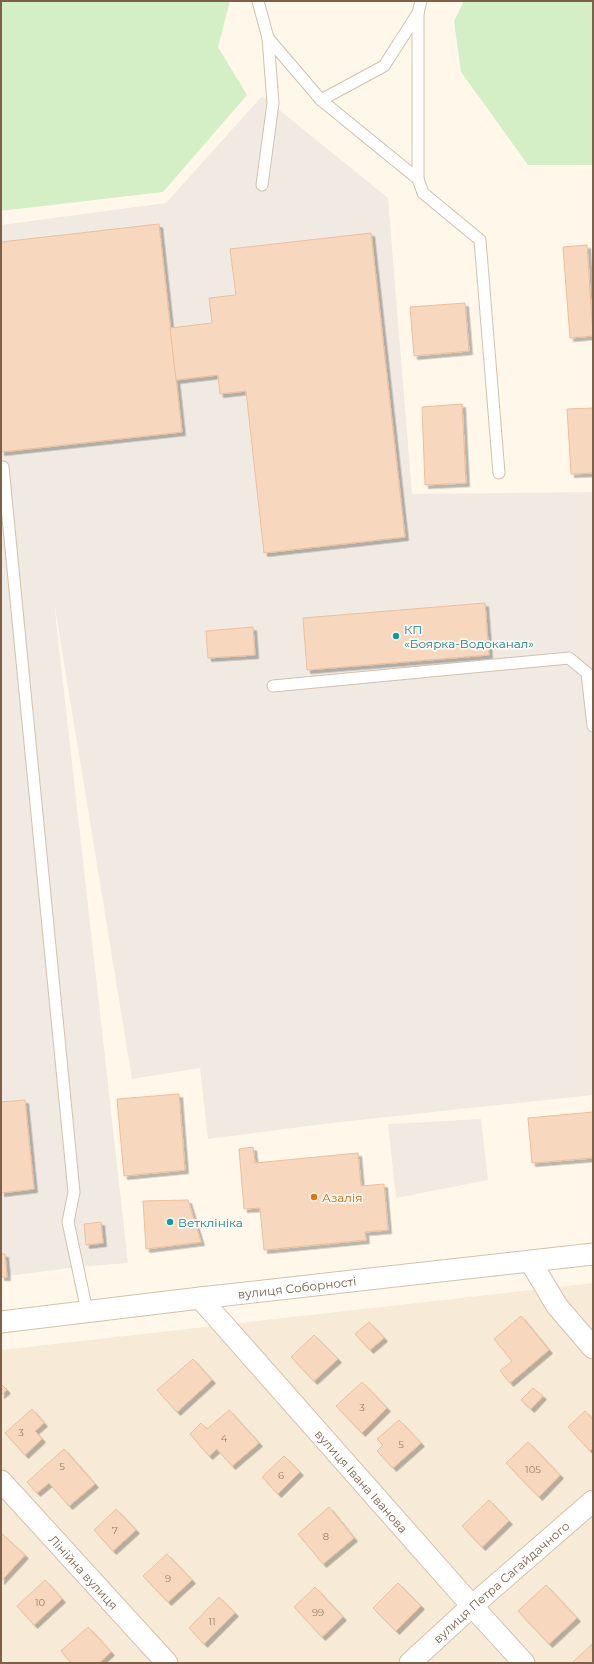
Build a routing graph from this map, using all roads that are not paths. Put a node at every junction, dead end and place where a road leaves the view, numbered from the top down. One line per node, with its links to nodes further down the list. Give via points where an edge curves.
1 (258, 1): 4 (lane)
2 (421, 1): 3 (lane)
3 (418, 13): 5 (lane, via 384,66); 6 (lane)
4 (268, 38): 5 (lane); 7 (lane, via 273,103)
5 (321, 100): 6 (lane)
6 (418, 179): 9 (lane, via 423,193 480,240)
7 (262, 185)
8 (3, 467): 15 (lane, via 74,1192 68,1222)
9 (499, 473)
10 (273, 686): 11 (lane, via 569,658 587,673)
11 (593, 726)
12 (593, 1254): 13 (street, вулиця Соборності)
13 (530, 1261): 14 (street, вулиця Соборності); 17 (street, via 557,1306)
14 (200, 1298): 15 (street, вулиця Соборності); 20 (street, вулиця Івана Іванова)
15 (87, 1311): 16 (street, вулиця Соборності)
16 (1, 1322)
17 (593, 1348)
18 (1, 1481): 21 (street, Лінійна вулиця)
19 (593, 1501): 20 (street, вулиця Петра Сагайдачного)
20 (472, 1606): 22 (street, вулиця Петра Сагайдачного); 23 (street, вулиця Івана Іванова)
21 (167, 1663)
22 (410, 1663)
23 (524, 1663)

